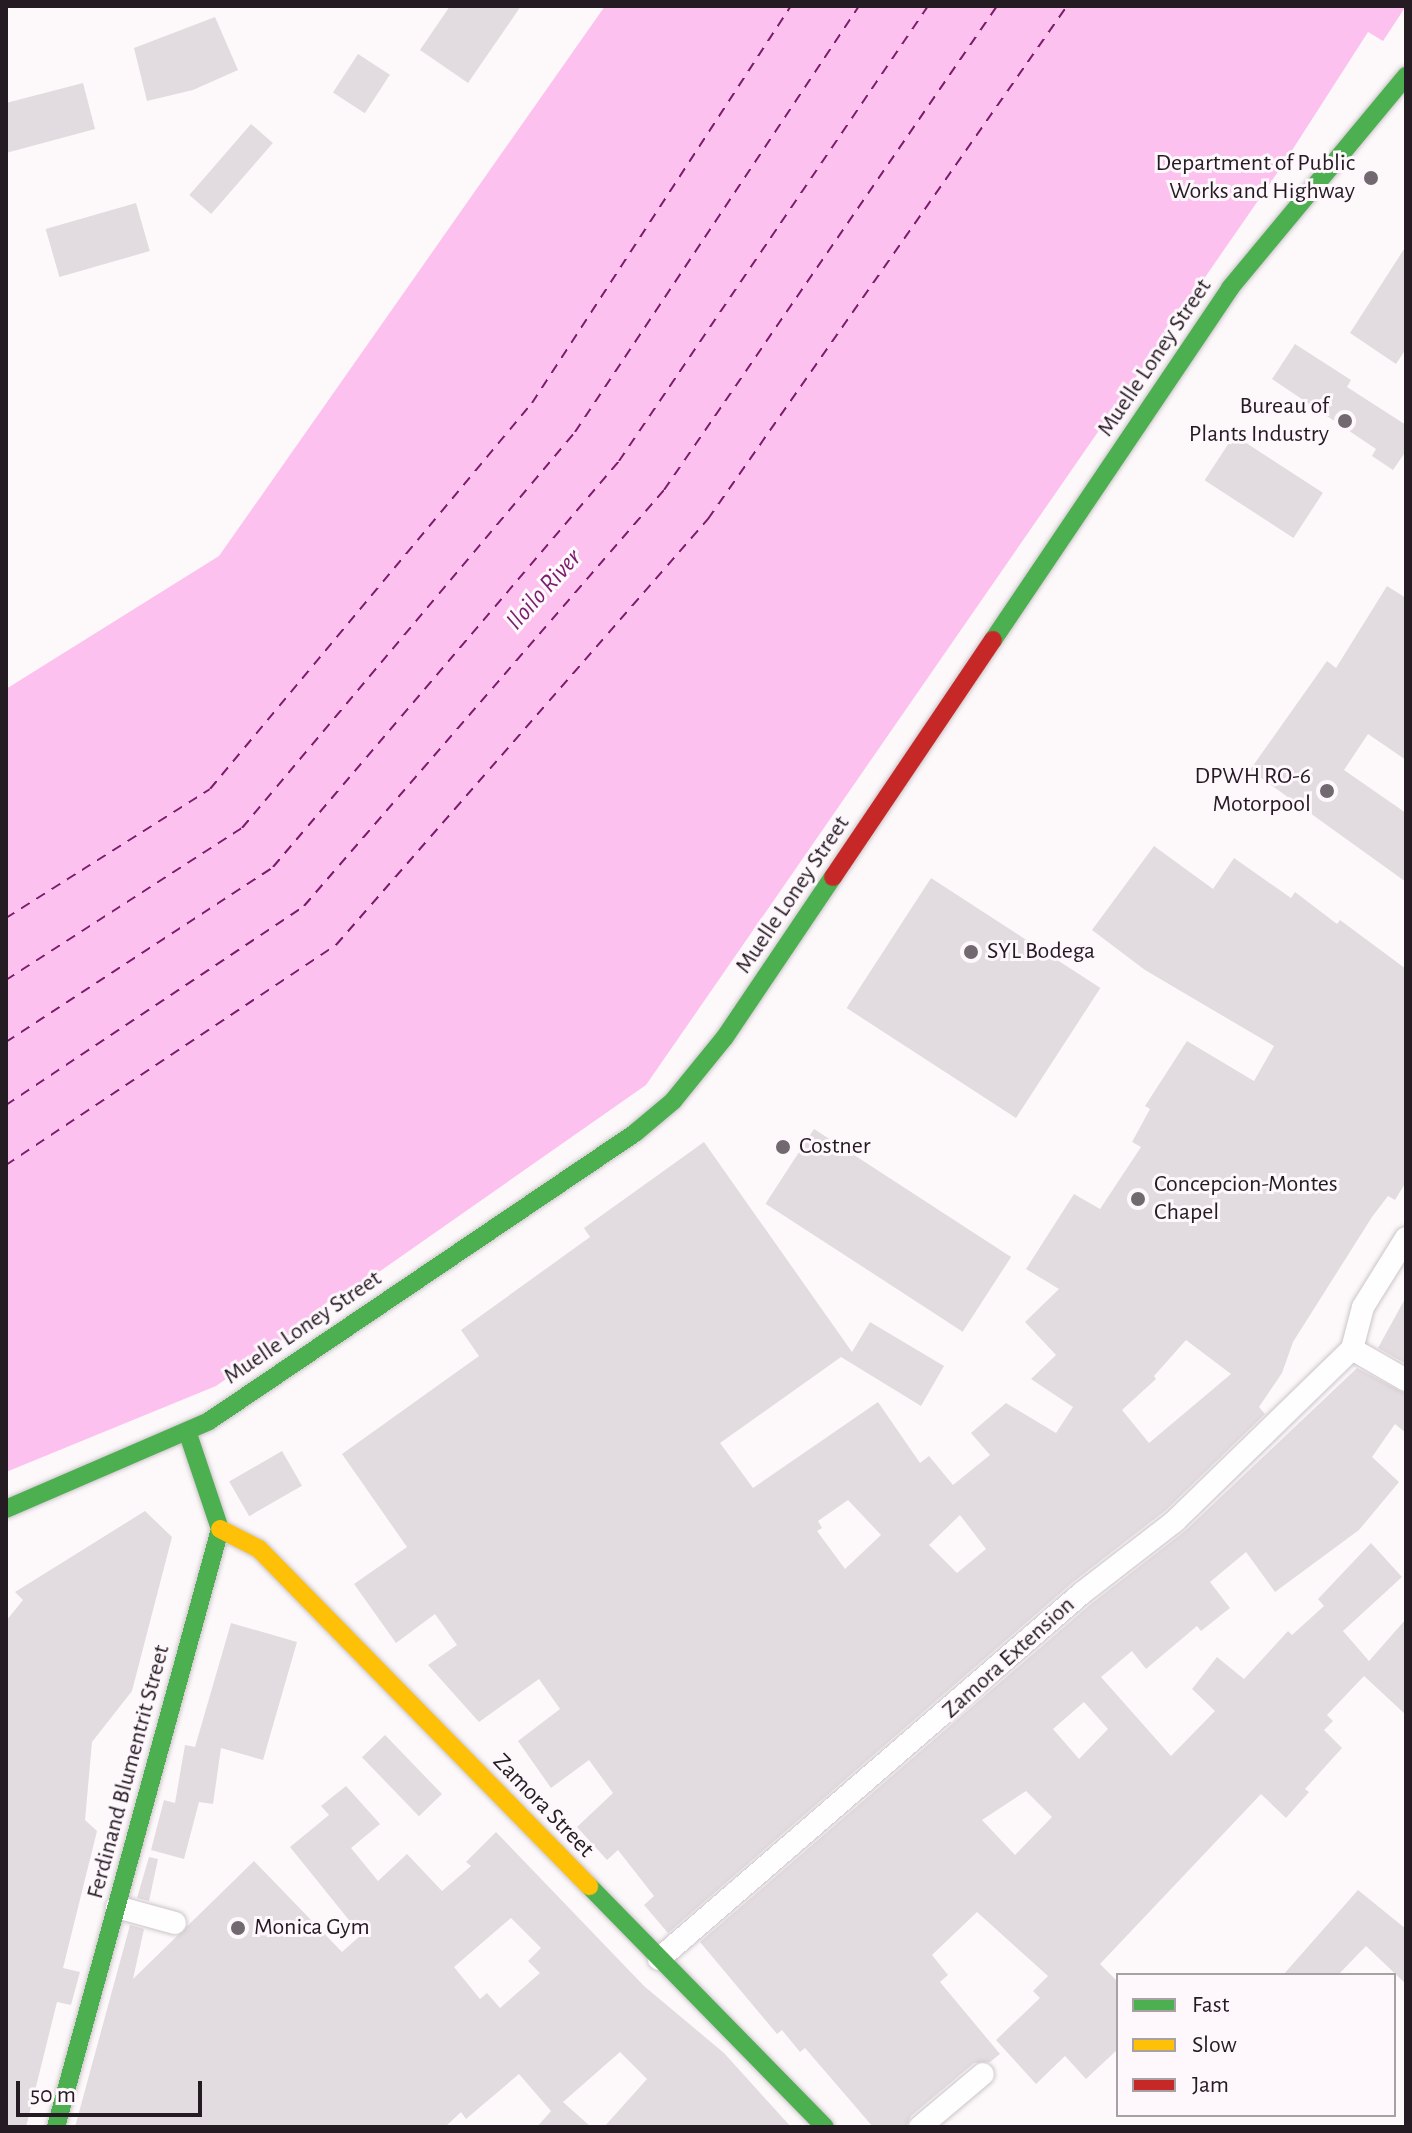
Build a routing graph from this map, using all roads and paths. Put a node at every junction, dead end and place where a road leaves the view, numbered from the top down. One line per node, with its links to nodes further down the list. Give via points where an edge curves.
1 (1406, 76): 5 (main road, Muelle Loney Street, via 1230,288 725,1037 673,1101 622,1141)
2 (1406, 1238): 3 (street, via 1363,1307)
3 (1352, 1349): 4 (street); 10 (street, Zamora Extension, via 1175,1521 1082,1593)
4 (1406, 1380)
5 (187, 1431): 6 (main road, Muelle Loney Street); 7 (main road)
6 (6, 1509)
7 (220, 1529): 8 (main road, Ferdinand Blumentrit Street); 10 (main road, Zamora Street, via 259,1549)
8 (117, 1907): 9 (street); 12 (main road, Ferdinand Blumentrit Street)
9 (175, 1923)
10 (659, 1959): 13 (main road, Zamora Street)
11 (983, 2074): 14 (street)
12 (56, 2127)
13 (825, 2127)
14 (920, 2127)

